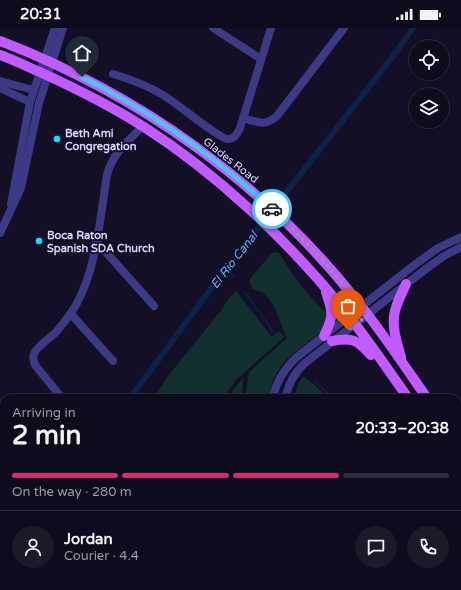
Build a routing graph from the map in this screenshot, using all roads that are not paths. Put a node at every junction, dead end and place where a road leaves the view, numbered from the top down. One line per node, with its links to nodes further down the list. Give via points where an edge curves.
1 (55, 28): 9 (street)
2 (63, 28): 9 (street)
3 (214, 28): 8 (street)
4 (271, 28): 8 (street)
5 (344, 28): 16 (street, via 277,116 265,123)
6 (0, 41): 9 (main road, Glades Road)
7 (0, 55): 10 (main road)
8 (261, 58): 16 (street)
9 (48, 61): 10 (street); 26 (main road, Glades Road, via 105,89 156,119 215,161 291,227)
10 (43, 74): 14 (street); 17 (main road, via 94,98); 18 (street, via 25,174 18,196)
11 (113, 74): 16 (street, via 159,92 228,140 237,135)
12 (0, 81): 14 (street)
13 (0, 88): 15 (street)
14 (33, 90): 15 (street)
15 (30, 102): 18 (street)
16 (243, 118)
17 (143, 126): 21 (street, via 121,148 111,163); 24 (main road, via 200,168 249,210 281,239)
18 (10, 209): 19 (street)
19 (0, 233)
20 (461, 237): 26 (street, via 430,254)
21 (96, 241): 25 (street); 27 (street, via 86,284)
22 (461, 247): 23 (street, via 435,262)
23 (406, 284): 28 (street); 32 (main road, via 394,318)
24 (323, 285): 29 (main road); 30 (main road, via 332,312)
25 (154, 306)
26 (362, 307): 28 (main road, Glades Road); 29 (street)
27 (71, 314): 31 (street); 34 (street, via 37,349 33,360)
28 (368, 315): 29 (street); 32 (main road, Glades Road)
29 (352, 320): 30 (street); 33 (main road)
30 (328, 338): 33 (main road, via 358,342); 35 (street, via 289,365 275,388); 36 (street, via 298,369 289,384)
31 (113, 361)
32 (402, 363): 38 (main road, Glades Road)
33 (395, 379): 37 (main road)
34 (59, 394)
35 (274, 394)
36 (287, 394)
37 (405, 394)
38 (423, 394)

